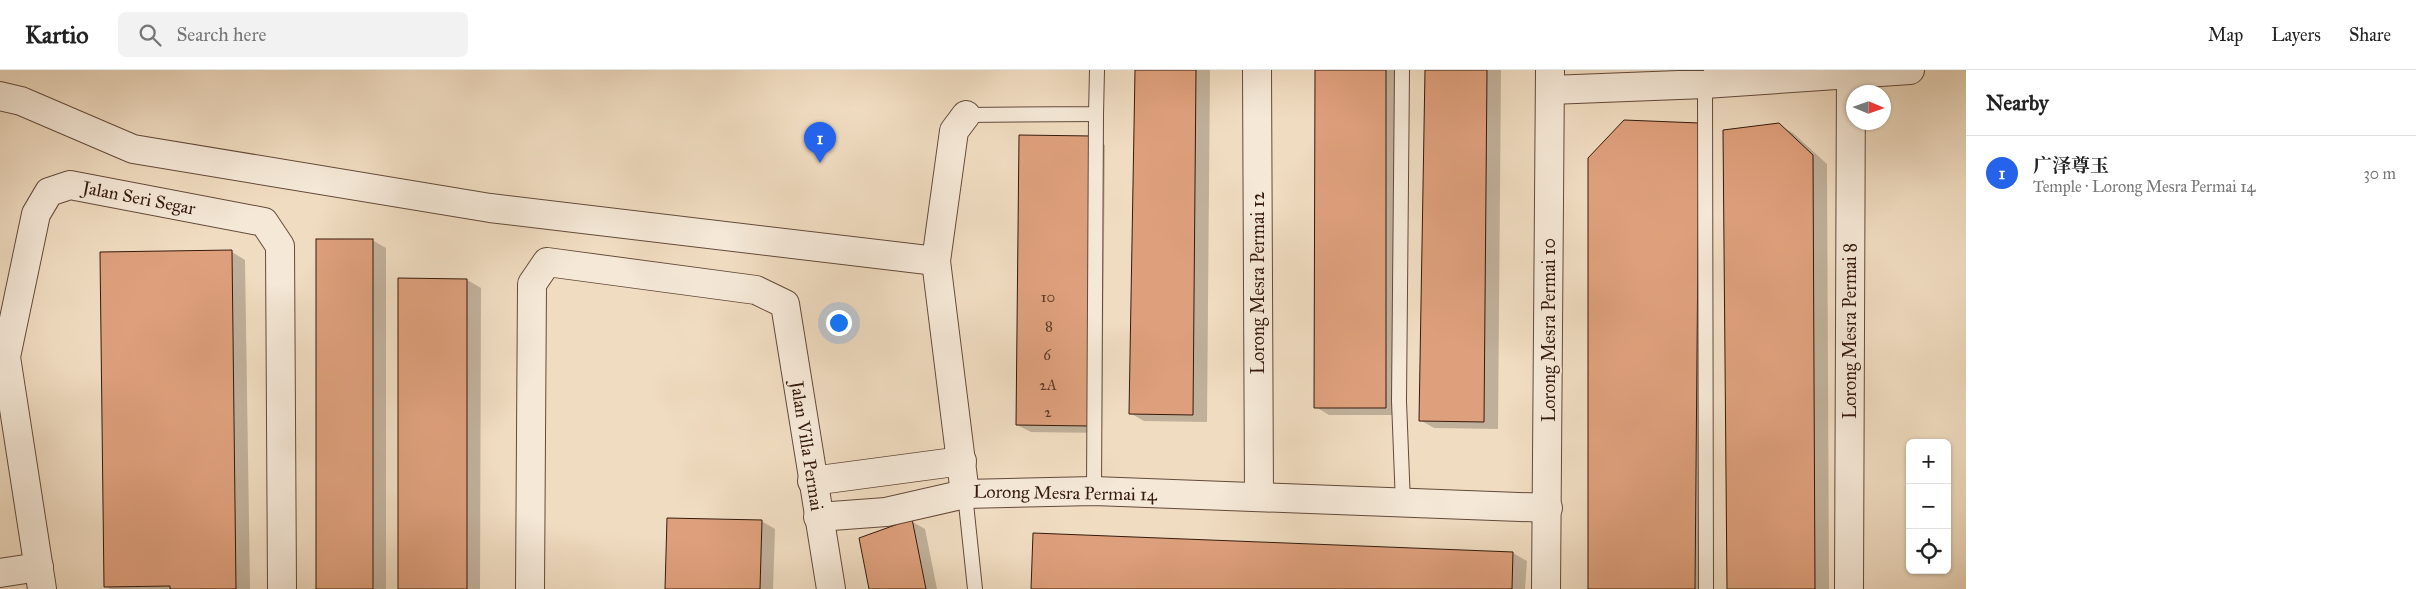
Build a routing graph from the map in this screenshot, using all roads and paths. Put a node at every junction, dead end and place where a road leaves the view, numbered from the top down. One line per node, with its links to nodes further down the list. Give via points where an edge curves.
1 (1097, 70): 9 (lane)
2 (1256, 70): 16 (street, Lorong Mesra Permai 12)
3 (1402, 70): 17 (lane, via 1399,401)
4 (1910, 70): 5 (street)
5 (1851, 72): 7 (street); 28 (street, Lorong Mesra Permai 8)
6 (1550, 80): 7 (street); 18 (street, Lorong Mesra Permai 10)
7 (1705, 84): 27 (lane)
8 (0, 96): 11 (street, via 133,149 490,208)
9 (1096, 114): 10 (lane); 14 (lane)
10 (966, 115): 11 (street, Lorong Mesra Permai 14, via 954,131)
11 (936, 261): 12 (street, Lorong Mesra Permai 14)
12 (962, 461): 13 (street); 15 (street, Lorong Mesra Permai 14)
13 (812, 481): 19 (street, Jalan Villa Permai); 23 (street, Jalan Villa Permai, via 785,304 756,290 548,262 532,284)
14 (1094, 491): 15 (street, Lorong Mesra Permai 14); 16 (street, Lorong Mesra Permai 14)
15 (965, 494): 19 (street, via 886,512); 25 (lane)
16 (1259, 497): 17 (street, Lorong Mesra Permai 14)
17 (1403, 504): 18 (street, Lorong Mesra Permai 14)
18 (1548, 508): 26 (street, Lorong Mesra Permai 10)
19 (818, 517): 24 (street, Jalan Villa Permai)
20 (0, 573): 21 (street)
21 (40, 578): 22 (street, Jalan Seri Segar, via 6,357 36,214 48,192 70,185 264,222 280,246)
22 (282, 589)
23 (530, 589)
24 (831, 589)
25 (975, 589)
26 (1546, 589)
27 (1706, 589)
28 (1849, 589)

